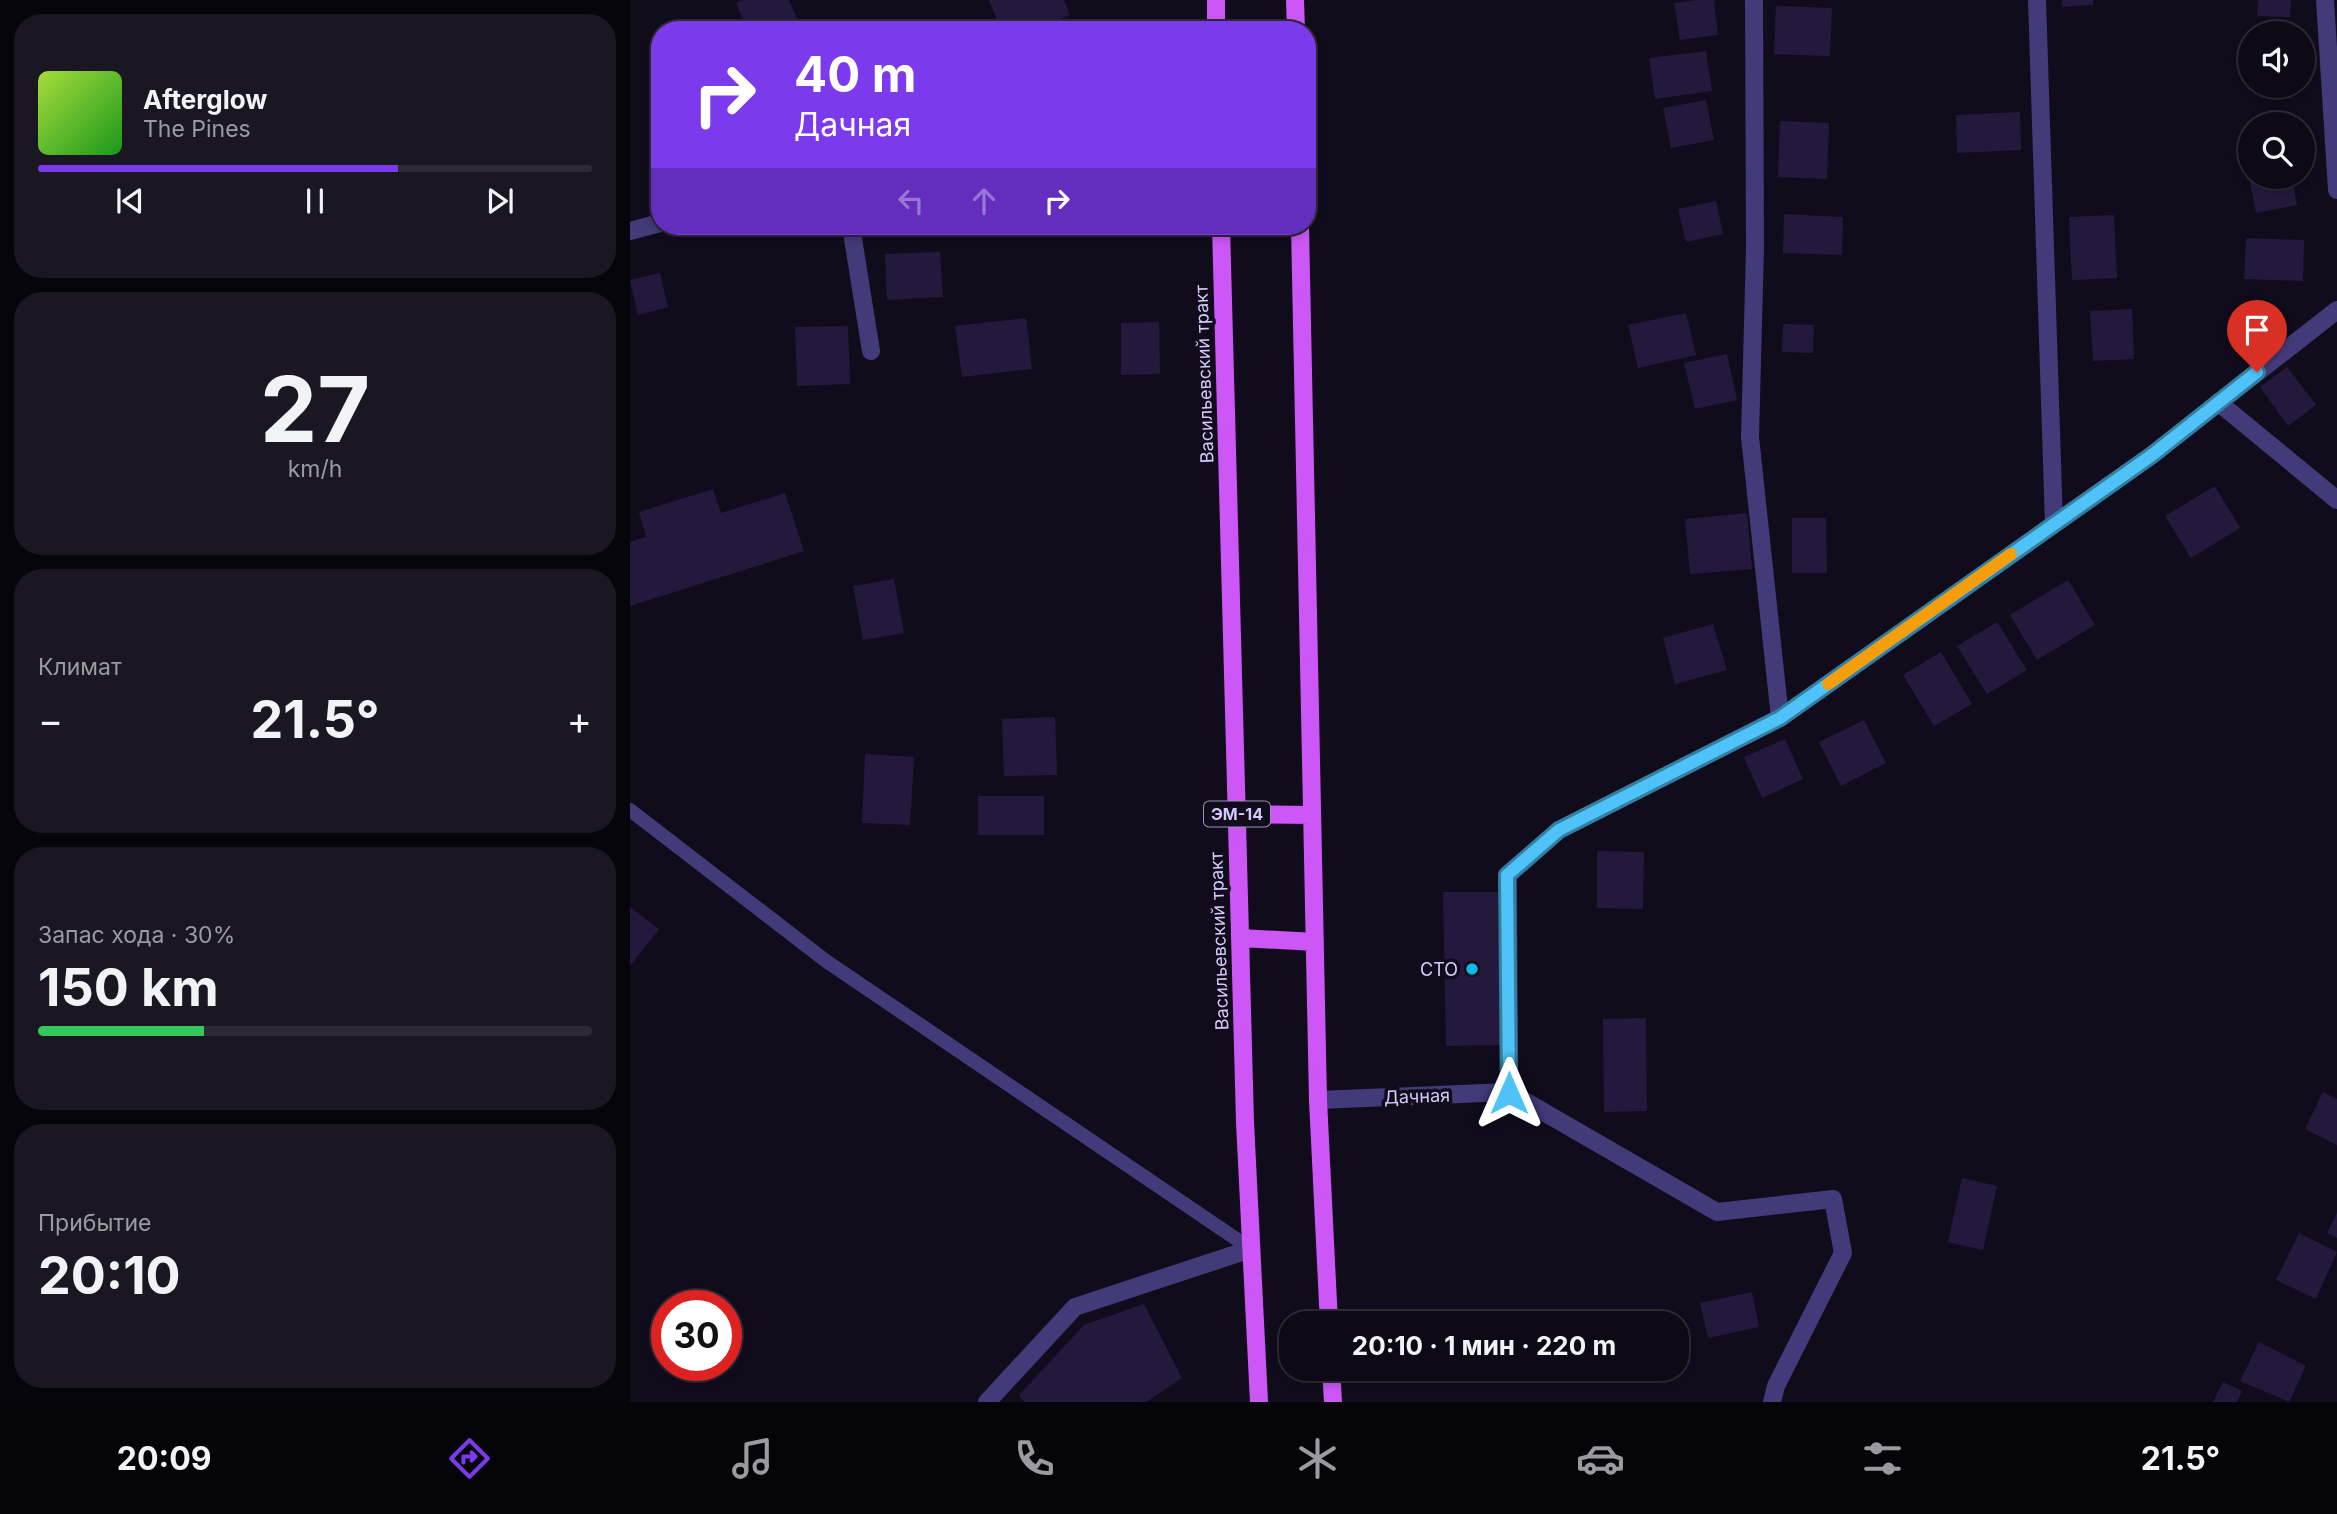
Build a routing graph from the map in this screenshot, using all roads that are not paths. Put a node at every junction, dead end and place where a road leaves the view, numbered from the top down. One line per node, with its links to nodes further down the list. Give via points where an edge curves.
1 (1216, 0): 6 (main road)
2 (1295, 0): 7 (main road)
3 (1754, 0): 19 (street, via 1750,437)
4 (2036, 0): 18 (street)
5 (2325, 0): 8 (street)
6 (1216, 21)
7 (1296, 21)
8 (2337, 190)
9 (651, 225): 10 (street)
10 (630, 231)
11 (852, 235): 15 (street)
12 (1221, 235): 21 (main road, Васильевский тракт / ЭМ-14)
13 (1300, 235): 22 (main road)
14 (2337, 310): 16 (street)
15 (871, 351)
16 (2218, 402): 17 (street); 18 (street)
17 (2337, 500)
18 (2054, 524): 19 (street)
19 (1780, 718): 25 (street, via 1559,830 1507,875)
20 (630, 810): 27 (lane, via 826,961)
21 (1237, 814): 22 (main road); 23 (main road, Васильевский тракт / ЭМ-14)
22 (1312, 815): 24 (main road)
23 (1240, 938): 24 (main road); 27 (main road, Васильевский тракт / ЭМ-14)
24 (1315, 942): 26 (main road)
25 (1509, 1093): 26 (street, Дачная); 33 (street, via 1717,1212 1832,1199 1843,1253)
26 (1318, 1100): 28 (main road)
27 (1251, 1249): 30 (street, via 1075,1307); 31 (main road, Васильевский тракт / ЭМ-14)
28 (1328, 1311)
29 (1332, 1381): 32 (main road)
30 (987, 1402)
31 (1259, 1402)
32 (1333, 1402)
33 (1772, 1402)

